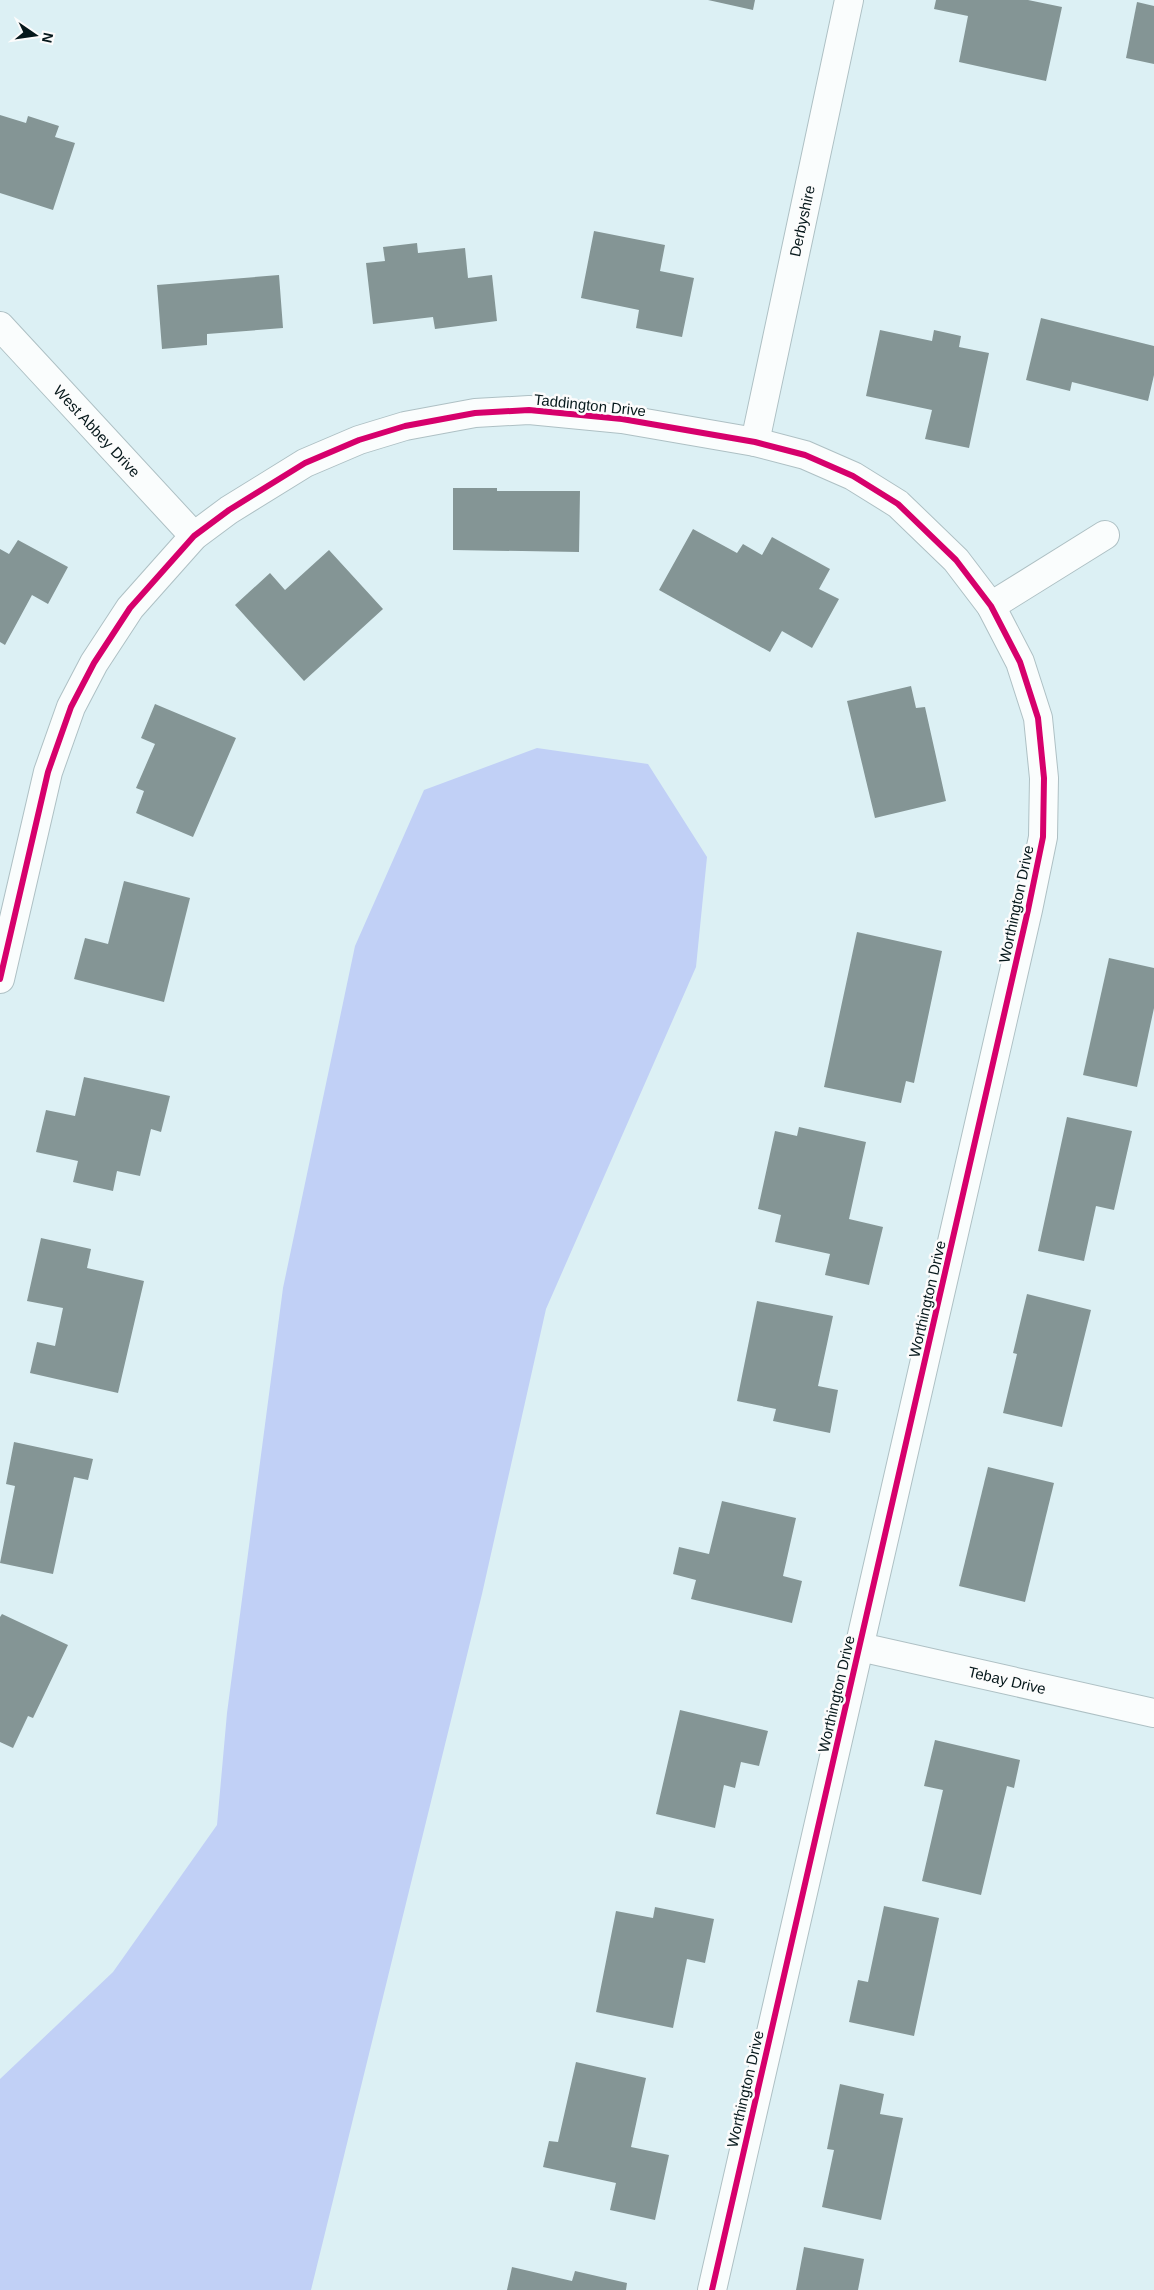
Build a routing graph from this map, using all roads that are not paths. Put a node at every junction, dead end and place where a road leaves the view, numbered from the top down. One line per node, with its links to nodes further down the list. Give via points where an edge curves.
1 (849, 0): 3 (street, Derbyshire)
2 (0, 326): 5 (street, West Abbey Drive)
3 (755, 442): 5 (street, Taddington Drive, via 622,419 529,410 475,413 405,426 359,440 305,463); 6 (street, Worthington Drive, via 805,455 853,476 898,504 956,560)
4 (1105, 535): 6 (street)
5 (194, 536): 7 (street, Taddington Drive, via 130,608 94,663 71,707 48,772)
6 (992, 606): 8 (street, Worthington Drive, via 1020,662 1038,718 1044,778 1043,837)
7 (0, 979)
8 (860, 1647): 9 (street, Tebay Drive); 10 (street, Worthington Drive)
9 (1154, 1713)
10 (712, 2290)

